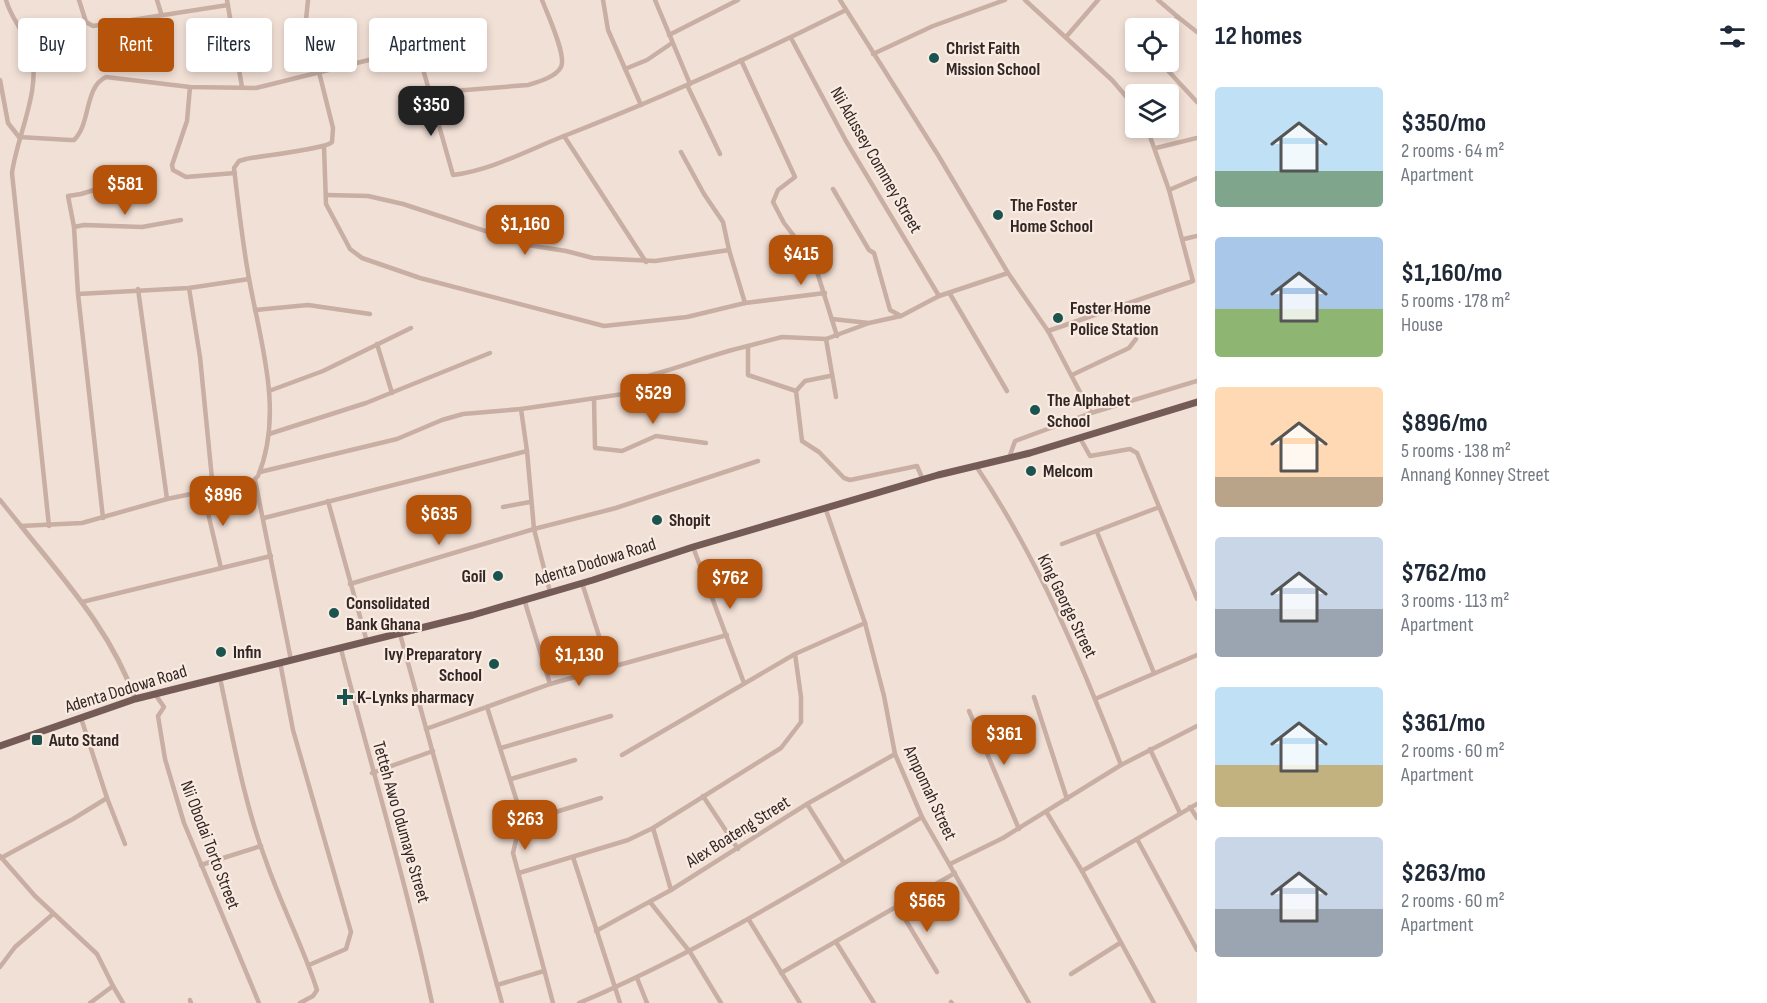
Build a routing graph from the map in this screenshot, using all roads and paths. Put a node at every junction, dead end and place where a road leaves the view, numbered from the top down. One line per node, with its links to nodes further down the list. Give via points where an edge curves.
1 (6, 0): 40 (street, via 33,61)
2 (79, 0): 16 (street, via 86,22 93,26)
3 (158, 0): 16 (street)
4 (308, 0): 18 (street)
5 (542, 0): 35 (street, via 560,49 560,70 528,85)
6 (603, 0): 27 (street, via 608,30)
7 (655, 0): 20 (street)
8 (738, 0): 20 (street)
9 (840, 0): 15 (street)
10 (1005, 0): 24 (street, via 933,26)
11 (1024, 0): 21 (street)
12 (1098, 0): 21 (street)
13 (1158, 0): 17 (street)
14 (227, 3): 16 (street); 34 (street)
15 (846, 10): 22 (street); 24 (street)
16 (161, 13)
17 (1178, 17): 19 (street)
18 (306, 18)
19 (1197, 32)
20 (669, 35): 23 (street)
21 (1065, 37): 36 (street)
22 (791, 38): 25 (street); 66 (street, Nii Adussey Commey Street, via 846,141)
23 (672, 43): 27 (street); 32 (street)
24 (873, 54): 59 (street)
25 (741, 60): 32 (street); 63 (street, via 795,177 775,194 773,202 814,262)
26 (357, 62): 35 (street, via 417,48)
27 (625, 69): 38 (street)
28 (313, 72): 34 (street, via 256,88)
29 (317, 72): 43 (street, via 333,128 332,142)
30 (1169, 72): 37 (street)
31 (0, 80): 40 (street, via 8,123)
32 (688, 85): 38 (street); 46 (street)
33 (190, 87): 34 (street); 40 (street, via 106,77 95,88 74,140); 47 (street, via 189,111 173,170 186,177)
34 (243, 87)
35 (428, 93): 39 (street, via 453,175 485,167)
36 (1125, 95)
37 (1197, 102)
38 (641, 105): 39 (street)
39 (564, 136): 58 (street)
40 (20, 137): 117 (street, via 12,173 13,196)
41 (1152, 138): 44 (street)
42 (1197, 138): 44 (street)
43 (324, 147): 47 (street, via 246,159 236,164); 52 (street)
44 (1156, 148): 51 (street)
45 (681, 152): 57 (street, via 723,222)
46 (720, 154)
47 (235, 173): 60 (street)
48 (1197, 178): 51 (street)
49 (107, 186): 54 (street, via 68,196)
50 (832, 189): 70 (street, via 874,253 890,310)
51 (1169, 190): 56 (street)
52 (326, 195): 58 (street, via 369,196 528,245 593,258); 67 (street, via 328,208 350,249 358,256 420,278 599,325 687,317)
53 (182, 220): 54 (street, via 142,227)
54 (74, 228): 64 (street)
55 (1197, 236): 56 (street)
56 (1184, 239): 74 (street, via 1194,279 1190,284)
57 (729, 250): 58 (street); 67 (street)
58 (646, 262)
59 (1008, 273): 65 (street); 74 (street)
60 (249, 279): 61 (street); 68 (street)
61 (189, 288): 62 (street); 105 (street)
62 (138, 289): 64 (street); 107 (street)
63 (825, 293): 67 (street); 71 (street)
64 (78, 294): 114 (street)
65 (950, 294): 66 (street); 87 (street)
66 (939, 296): 70 (street)
67 (745, 303)
68 (255, 310): 69 (street, via 308,305); 85 (street)
69 (370, 315)
70 (901, 316): 72 (street)
71 (832, 319): 72 (street); 75 (street)
72 (869, 323): 75 (street)
73 (411, 328): 78 (street)
74 (1048, 331): 81 (street)
75 (837, 336): 76 (street)
76 (826, 339): 79 (street, via 782,337); 82 (street)
77 (1136, 339): 81 (street, via 1129,348)
78 (377, 344): 85 (street, via 323,371); 88 (street)
79 (748, 346): 83 (street, via 710,354 680,368); 86 (street, via 748,375)
80 (490, 353): 88 (street)
81 (1072, 375): 94 (street)
82 (830, 376): 86 (street, via 805,381); 90 (street)
83 (644, 377)
84 (1197, 381): 94 (street)
85 (268, 391): 95 (street)
86 (796, 391): 104 (street, via 802,441 844,478 918,466)
87 (1007, 391)
88 (392, 393): 95 (street)
89 (630, 393): 91 (street)
90 (836, 397)
91 (594, 399): 93 (street); 97 (street, via 596,448 622,451 656,436)
92 (1197, 402): 96 (main road, Adenta Dodowa Road)
93 (521, 409): 98 (street); 102 (street, via 463,414 397,439)
94 (1091, 413): 99 (street, via 1015,441)
95 (269, 434): 102 (street)
96 (1080, 438): 99 (main road, Adenta Dodowa Road); 112 (street, via 1090,456 1135,451)
97 (706, 443)
98 (527, 452): 109 (street); 110 (street)
99 (1009, 458): 101 (main road, Adenta Dodowa Road)
100 (758, 461): 118 (street, via 616,508)
101 (976, 466): 104 (main road, Adenta Dodowa Road); 147 (street, King George Street, via 1046,586)
102 (260, 472): 103 (street)
103 (255, 480): 105 (street); 115 (street)
104 (922, 480): 113 (main road, Adenta Dodowa Road)
105 (213, 489): 106 (street)
106 (202, 492): 107 (street); 123 (street)
107 (167, 499): 114 (street)
108 (0, 500): 116 (street)
109 (328, 501): 115 (street); 125 (street)
110 (530, 502): 111 (street); 118 (street)
111 (503, 507)
112 (1157, 508): 119 (street); 128 (street)
113 (826, 510): 121 (main road, Adenta Dodowa Road); 130 (street, Ampomah Street)
114 (103, 518): 117 (street)
115 (264, 518): 122 (street)
116 (21, 526): 117 (street); 129 (street)
117 (49, 526)
118 (534, 529): 125 (street); 126 (street)
119 (1097, 532): 120 (street); 140 (street)
120 (1062, 544)
121 (693, 547): 124 (main road, Adenta Dodowa Road); 132 (street)
122 (271, 556): 123 (street); 137 (street)
123 (221, 568): 129 (street)
124 (582, 583): 126 (main road, Adenta Dodowa Road); 139 (street)
125 (350, 584): 133 (street)
126 (550, 592): 127 (main road, Adenta Dodowa Road)
127 (524, 599): 131 (main road, Adenta Dodowa Road); 143 (street)
128 (1197, 599)
129 (82, 602): 146 (street, via 109,639)
130 (866, 623): 135 (street); 158 (street, Ampomah Street)
131 (400, 634): 133 (main road, Adenta Dodowa Road); 153 (street)
132 (727, 635): 139 (street); 142 (street)
133 (367, 642): 134 (main road, Adenta Dodowa Road)
134 (341, 649): 137 (main road, Adenta Dodowa Road); 162 (street, Tetteh Awo Odumaye Street)
135 (795, 654): 142 (street); 164 (street, via 801,697 801,722 797,729 781,748)
136 (1197, 655): 140 (street)
137 (291, 660): 138 (main road, Adenta Dodowa Road)
138 (280, 662): 141 (main road, Adenta Dodowa Road); 200 (street, via 293,730 351,932 346,949)
139 (609, 667): 143 (street)
140 (1154, 673): 147 (street)
141 (220, 678): 144 (main road, Adenta Dodowa Road); 180 (street)
142 (744, 683): 159 (street)
143 (550, 684): 148 (street)
144 (155, 694): 146 (main road, Adenta Dodowa Road); 186 (street, Nii Obodai Torto Street, via 164,707 158,716 165,759)
145 (1034, 697): 167 (street)
146 (135, 699): 151 (main road, Adenta Dodowa Road)
147 (1095, 699): 161 (street, King George Street)
148 (487, 707): 153 (street); 155 (street)
149 (969, 711): 177 (street)
150 (611, 716): 155 (street)
151 (81, 718): 154 (main road, Adenta Dodowa Road); 165 (street)
152 (1197, 726): 156 (street)
153 (426, 729): 157 (street)
154 (0, 746)
155 (501, 748): 163 (street)
156 (1150, 749): 161 (street); 172 (street)
157 (433, 752): 162 (street); 207 (street)
158 (895, 754): 168 (street, Alex Boateng Street); 173 (street, Ampomah Street)
159 (622, 755)
160 (575, 760): 163 (street)
161 (1121, 765): 167 (street)
162 (372, 773): 214 (street, Tetteh Awo Odumaye Street, via 410,902)
163 (511, 779): 175 (street)
164 (702, 796): 176 (street); 181 (street)
165 (107, 798): 179 (street); 182 (street)
166 (601, 798): 175 (street)
167 (1067, 799): 171 (street)
168 (807, 804): 181 (street, Alex Boateng Street); 184 (street)
169 (1197, 804): 170 (street)
170 (1190, 807): 172 (street); 174 (street)
171 (1047, 813): 177 (street); 187 (street)
172 (1180, 813): 178 (street)
173 (922, 817): 184 (street); 185 (street, Ampomah Street)
174 (1197, 818)
175 (520, 823): 188 (street, via 513,853)
176 (653, 828): 183 (street); 190 (street)
177 (1019, 829): 185 (street)
178 (1137, 839): 187 (street); 198 (street)
179 (125, 844)
180 (261, 846): 186 (street); 200 (street)
181 (738, 849): 190 (street, Alex Boateng Street)
182 (1, 857): 193 (street)
183 (573, 857): 188 (street); 195 (street)
184 (844, 863): 194 (street)
185 (950, 864): 189 (street, Ampomah Street)
186 (201, 865): 212 (street, Nii Obodai Torto Street)
187 (1083, 871): 197 (street)
188 (519, 873): 202 (street)
189 (955, 873): 192 (street); 223 (street, Ampomah Street)
190 (671, 890): 191 (street, Alex Boateng Street)
191 (650, 902): 195 (street, Alex Boateng Street); 199 (street)
192 (897, 904): 196 (street); 203 (street)
193 (53, 915): 201 (street, via 15,947); 208 (street, via 97,954)
194 (749, 920): 199 (street); 204 (street)
195 (596, 931): 209 (street)
196 (836, 942): 204 (street); 222 (street)
197 (1120, 943): 205 (street); 224 (street)
198 (1197, 950)
199 (690, 952): 206 (street); 220 (street)
200 (309, 965): 213 (street, via 317,990)
201 (0, 968)
202 (544, 971): 207 (street); 216 (street)
203 (937, 972)
204 (781, 974): 221 (street)
205 (1071, 974)
206 (637, 978): 209 (street); 219 (street)
207 (497, 985): 215 (street)
208 (113, 986): 210 (street); 211 (street)
209 (614, 988): 217 (street); 218 (street)
210 (90, 1003)
211 (123, 1003)
212 (259, 1003)
213 (300, 1003)
214 (432, 1003)
215 (502, 1003)
216 (553, 1003)
217 (579, 1003)
218 (620, 1003)
219 (647, 1003)
220 (721, 1003)
221 (800, 1003)
222 (874, 1003)
223 (1029, 1003)
224 (1154, 1003)

